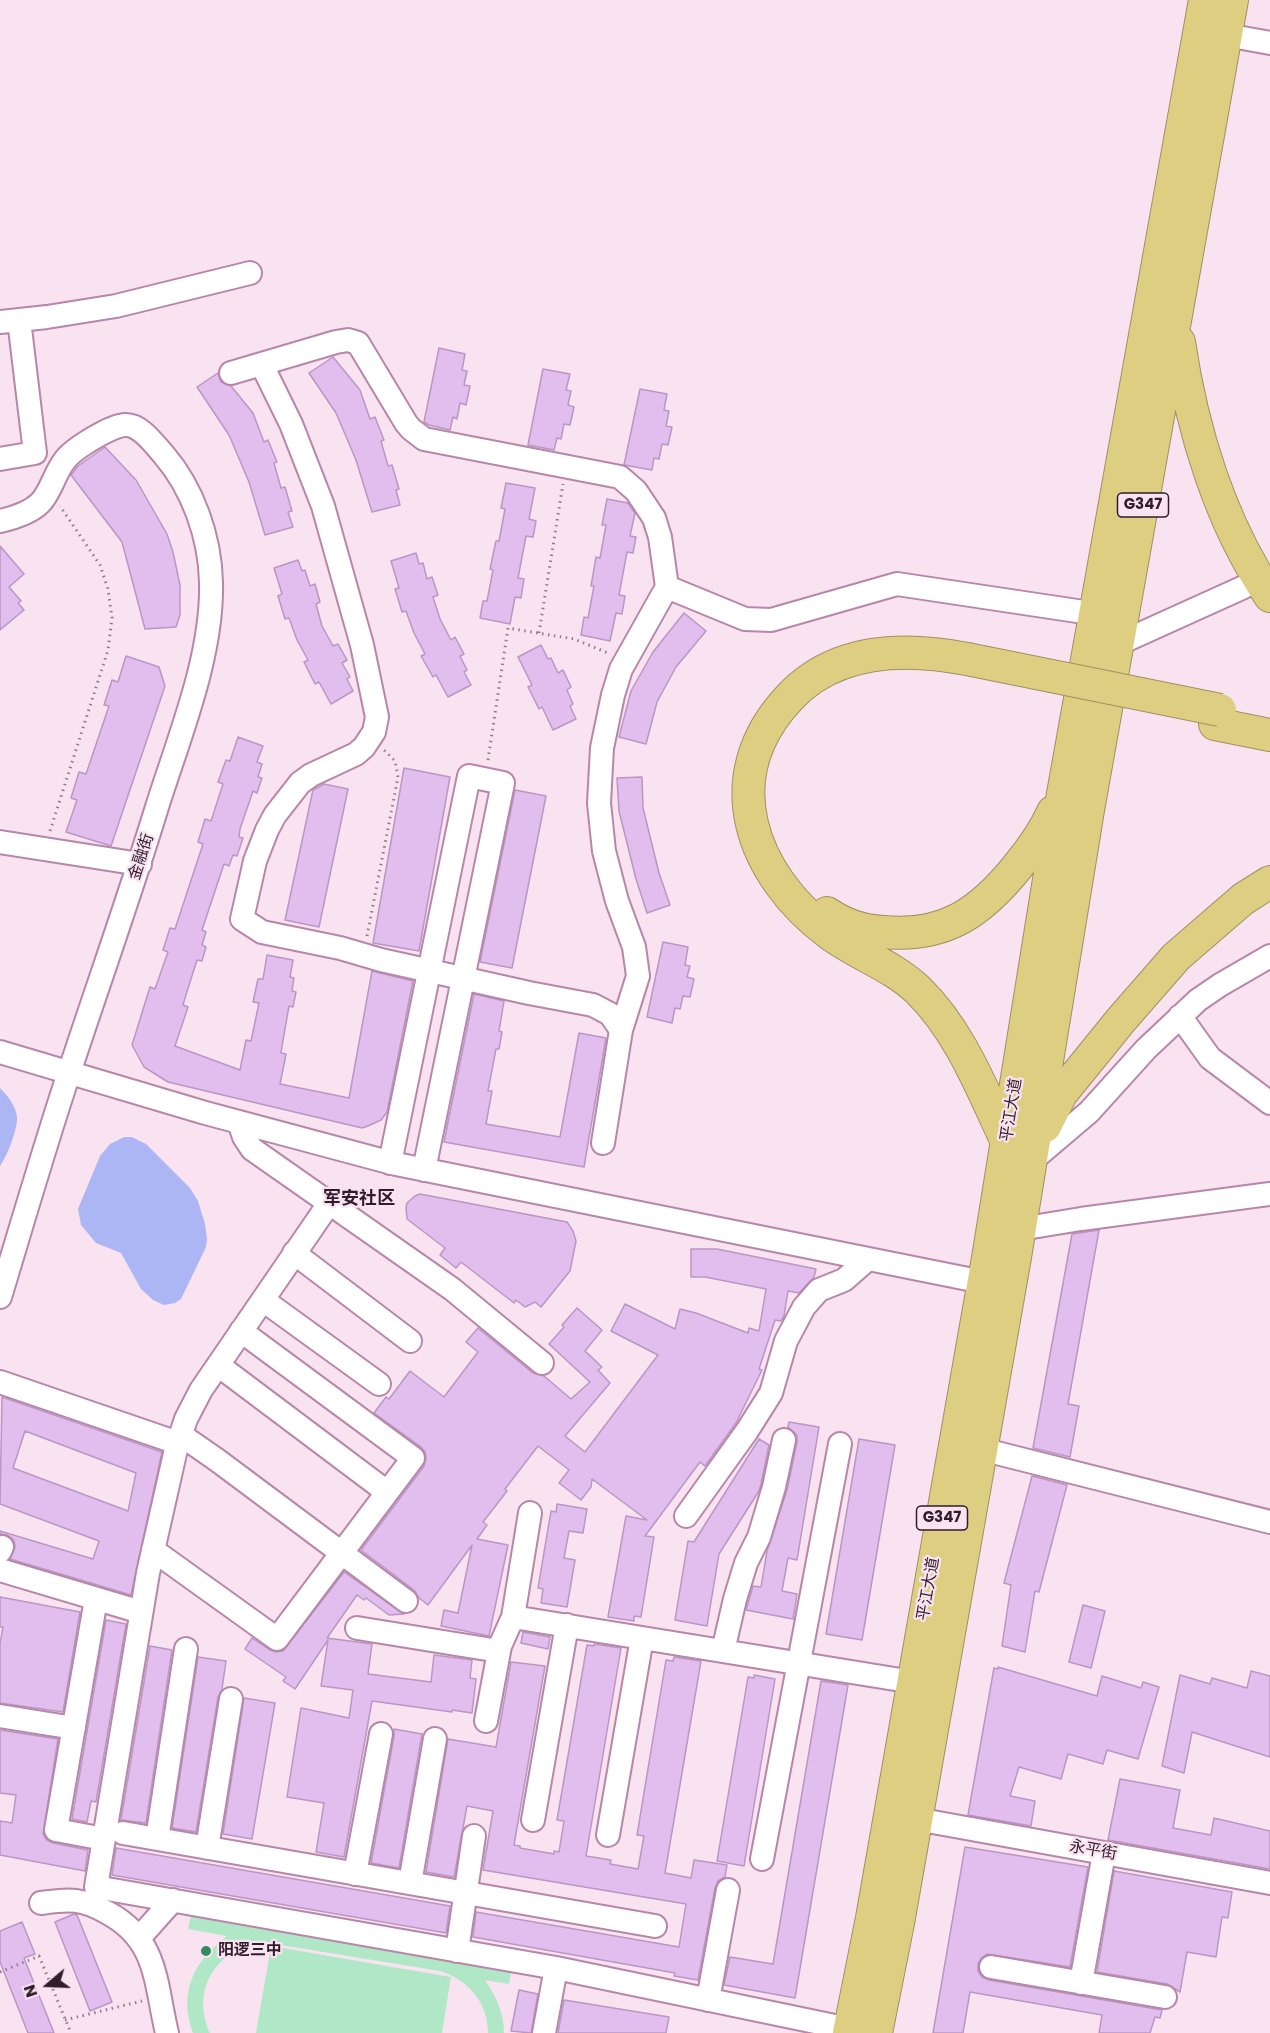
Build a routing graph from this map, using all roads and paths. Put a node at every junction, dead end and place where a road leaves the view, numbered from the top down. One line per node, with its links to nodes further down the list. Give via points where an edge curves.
1 (1205, 0): 16 (highway, G347)
2 (1232, 0): 3 (highway, G347)
3 (1226, 35): 4 (street); 6 (highway, G347)
4 (1270, 43)
5 (250, 273): 7 (street, via 116,306)
6 (1177, 316): 15 (highway, via 1190,399 1210,469); 18 (highway, G347)
7 (9, 321): 10 (street, via 35,453)
8 (262, 365): 9 (street); 11 (street, via 336,342 358,343 406,423 424,439); 24 (street, via 304,455 362,645 376,717)
9 (231, 373)
10 (0, 459)
11 (566, 467): 14 (street, via 620,477 643,500 660,537); 17 (path)
12 (48, 488): 13 (street, via 40,503); 28 (path, via 100,565 112,618 108,650); 29 (street, 金融街, via 65,459 77,449 123,424 135,426 167,459 190,497 205,539 211,582 208,628 198,674)
13 (0, 521)
14 (667, 587): 16 (street, via 758,621 897,584); 19 (street)
15 (1257, 592): 18 (street)
16 (1097, 614): 26 (highway, G347)
17 (539, 633): 19 (path, via 574,639); 25 (path, via 508,628)
18 (1118, 644): 35 (highway, G347, via 1088,810)
19 (626, 661): 37 (street, via 607,721 599,803 609,875 637,958 638,976)
20 (966, 667): 21 (highway, bridge); 26 (highway, via 864,671 828,685 786,725 765,773 763,804 773,846 804,891 840,922 858,928 895,933 944,926 980,907 1008,878 1047,825); 43 (highway, via 921,652 881,653 820,672 783,704 764,733 751,769 748,805 754,838 779,884 832,936 904,977 931,1004)
21 (1217, 717): 22 (highway); 23 (highway)
22 (1270, 720)
23 (1270, 735)
24 (368, 742): 31 (path, via 390,755 398,766 398,777); 31 (street, via 356,754 300,783 275,815 255,861 242,919 262,932)
25 (485, 779): 33 (street, via 469,776); 34 (street, via 503,783)
26 (1065, 784): 35 (highway, G347)
27 (0, 842): 28 (street)
28 (44, 849): 29 (street)
29 (140, 864): 39 (street, 金融街)
30 (1270, 882): 43 (highway, via 1243,899 1176,957 1061,1094)
31 (363, 956): 33 (street)
32 (1270, 956): 36 (street, via 1220,985)
33 (429, 971): 34 (street); 44 (street)
34 (463, 978): 37 (street, via 593,1005 610,1014); 45 (street)
35 (1042, 1006): 43 (highway, 平江大道 / G347)
36 (1180, 1016): 40 (street, via 1210,1058); 43 (street, via 1089,1113)
37 (621, 1030): 42 (street)
38 (0, 1052): 39 (street)
39 (69, 1073): 41 (street); 52 (street, 金融街)
40 (1270, 1103)
41 (240, 1122): 44 (street); 47 (street, via 252,1149)
42 (603, 1143)
43 (1023, 1153): 48 (highway, 平江大道 / G347); 51 (highway, 平江大道 / G347)
44 (390, 1163): 45 (street)
45 (424, 1170): 50 (street)
46 (1270, 1194): 48 (street)
47 (330, 1202): 49 (street); 56 (street, via 452,1289)
48 (1020, 1229): 63 (highway, 平江大道 / G347)
49 (294, 1253): 53 (street); 55 (street)
50 (868, 1259): 51 (street); 66 (street, via 844,1280 819,1290 804,1307 786,1341 771,1393)
51 (983, 1282): 82 (highway, 平江大道 / G347)
52 (0, 1297)
53 (263, 1300): 54 (street); 59 (street)
54 (241, 1331): 57 (street); 64 (street, via 413,1458)
55 (410, 1341)
56 (542, 1363)
57 (218, 1365): 60 (street, via 201,1390); 64 (street)
58 (0, 1382): 60 (street)
59 (379, 1384)
60 (179, 1439): 68 (street); 69 (street, via 217,1460)
61 (784, 1440): 80 (street, via 774,1487 759,1537 746,1563)
62 (840, 1444): 81 (street)
63 (981, 1449): 67 (street); 89 (highway, 平江大道 / G347)
64 (387, 1492): 69 (street)
65 (530, 1513): 74 (street)
66 (686, 1516)
67 (1270, 1522)
68 (153, 1550): 69 (street, via 277,1639); 73 (street)
69 (342, 1553): 72 (street)
70 (0, 1570): 71 (street)
71 (96, 1599): 73 (street); 86 (street)
72 (406, 1601)
73 (141, 1612): 92 (street)
74 (513, 1617): 75 (street); 79 (street)
75 (567, 1626): 77 (street); 90 (street)
76 (357, 1628): 79 (street)
77 (642, 1638): 80 (street); 91 (street)
78 (186, 1649): 94 (street)
79 (499, 1651): 85 (street)
80 (723, 1651): 81 (street)
81 (799, 1663): 82 (street); 97 (street)
82 (913, 1682): 116 (highway, 平江大道 / G347, via 872,1918)
83 (231, 1699): 95 (street)
84 (0, 1716): 86 (street)
85 (486, 1721)
86 (74, 1728): 92 (street, via 56,1830)
87 (381, 1734): 98 (street)
88 (435, 1739): 99 (street)
89 (916, 1819): 96 (street, 永平街); 116 (highway, 平江大道 / G347)
90 (533, 1820)
91 (608, 1835)
92 (113, 1836): 94 (street); 103 (street, via 96,1887)
93 (474, 1836): 102 (street)
94 (157, 1839): 95 (street)
95 (207, 1848): 98 (street)
96 (1104, 1853): 100 (street, 永平街); 111 (street)
97 (762, 1859)
98 (355, 1874): 99 (street)
99 (410, 1883): 102 (street)
100 (1270, 1883)
101 (728, 1890): 114 (street)
102 (466, 1893): 105 (street); 107 (street)
103 (173, 1900): 106 (street); 107 (street)
104 (41, 1903): 106 (street, via 68,1899 88,1903 121,1920)
105 (655, 1926)
106 (140, 1937): 112 (street, via 149,1954)
107 (457, 1950): 109 (street)
108 (991, 1967): 111 (street)
109 (556, 1968): 114 (street); 119 (street)
110 (0, 1972): 115 (path, via 39,1956)
111 (1082, 1983): 113 (street)
112 (159, 1997): 115 (path); 118 (street)
113 (1164, 1997)
114 (708, 2000): 116 (street)
115 (65, 2020): 117 (path)
116 (858, 2032)
117 (71, 2033)
118 (166, 2033)
119 (544, 2033)

